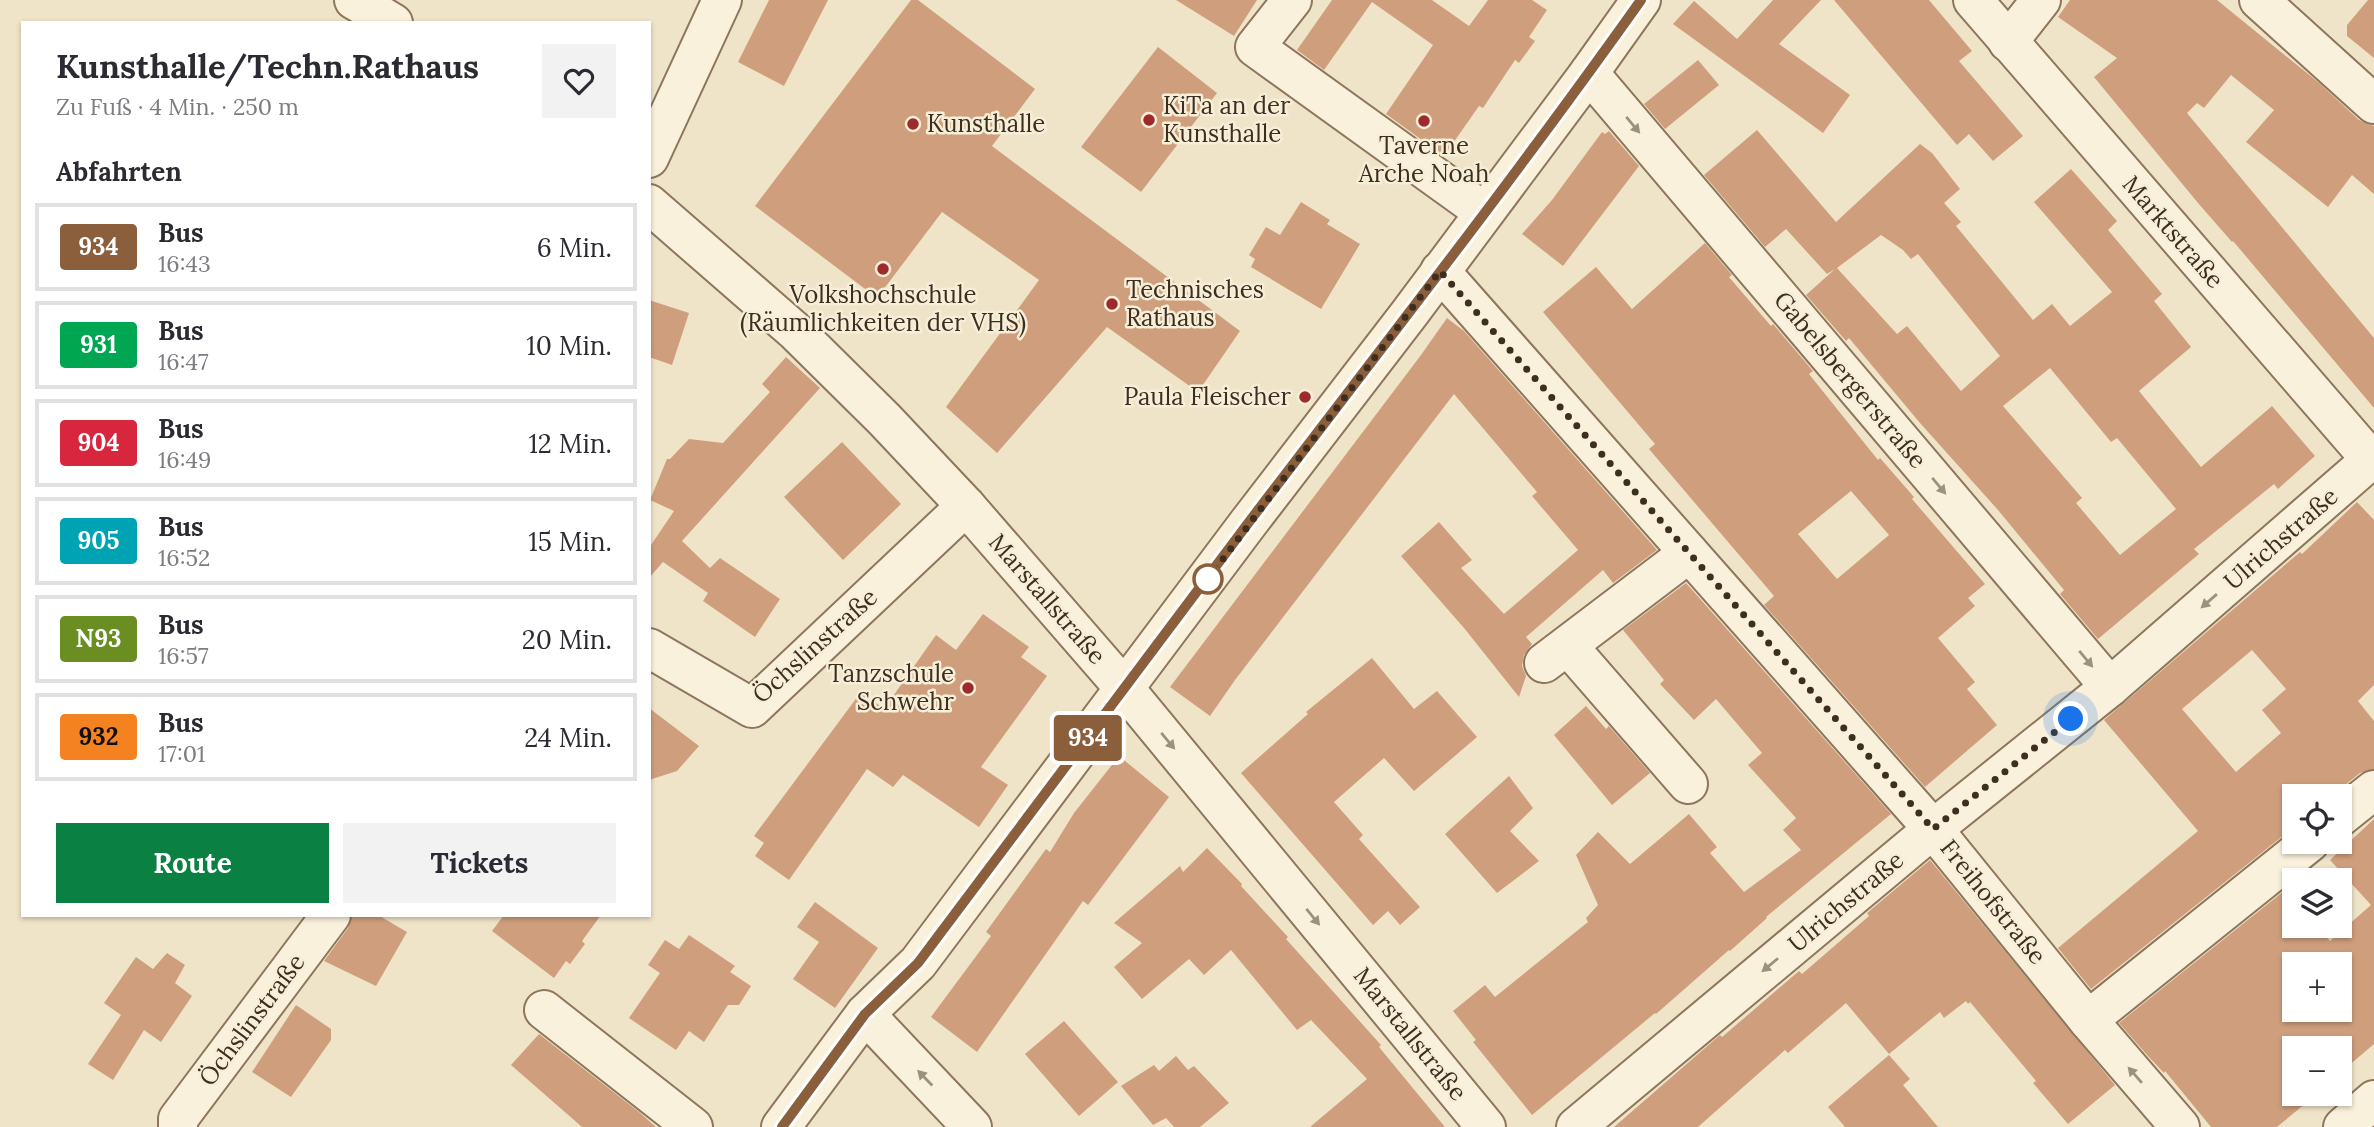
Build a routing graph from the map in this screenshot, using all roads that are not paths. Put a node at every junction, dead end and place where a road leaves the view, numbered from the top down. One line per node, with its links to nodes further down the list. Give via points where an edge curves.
1 (354, 0): 8 (street)
2 (722, 0): 12 (street)
3 (1292, 0): 14 (street, via 1255,47)
4 (1641, 0): 10 (street)
5 (1973, 0): 9 (street, Marktstraße)
6 (2041, 0): 9 (street)
7 (2259, 0): 11 (street)
8 (390, 21)
9 (2008, 42): 16 (street, Marktstraße)
10 (1589, 74): 14 (street); 20 (street, Gabelsbergerstraße, one-way to 20)
11 (2374, 104)
12 (651, 154)
13 (651, 206): 17 (street, Marstallstraße, via 796,332)
14 (1484, 212): 15 (street)
15 (1440, 271): 18 (street, Freihofstraße); 21 (street)
16 (2373, 460): 20 (street, Ulrichstraße, one-way to 20)
17 (966, 506): 19 (street, Öchslinstraße, via 752,708); 21 (street, Marstallstraße)
18 (1689, 553): 22 (street, via 1556,655); 25 (street, Freihofstraße)
19 (651, 649)
20 (2110, 687): 25 (street, Ulrichstraße)
21 (1125, 689): 29 (street, via 918,963); 36 (street, Marstallstraße, one-way to 36)
22 (1688, 783)
23 (2374, 790): 24 (street)
24 (2352, 807)
25 (1933, 829): 30 (street, Freihofstraße); 37 (street, Ulrichstraße, one-way to 37)
26 (2295, 854): 30 (street)
27 (330, 917): 32 (street, Öchslinstraße, via 178,1119)
28 (544, 1010): 33 (street)
29 (865, 1014): 34 (street); 35 (street, one-way to 29)
30 (2088, 1020): 38 (street, Freihofstraße, one-way to 30)
31 (2374, 1100): 39 (street)
32 (178, 1127)
33 (694, 1127)
34 (781, 1127)
35 (972, 1127)
36 (1486, 1127)
37 (1576, 1127)
38 (2180, 1127)
39 (2343, 1127)

